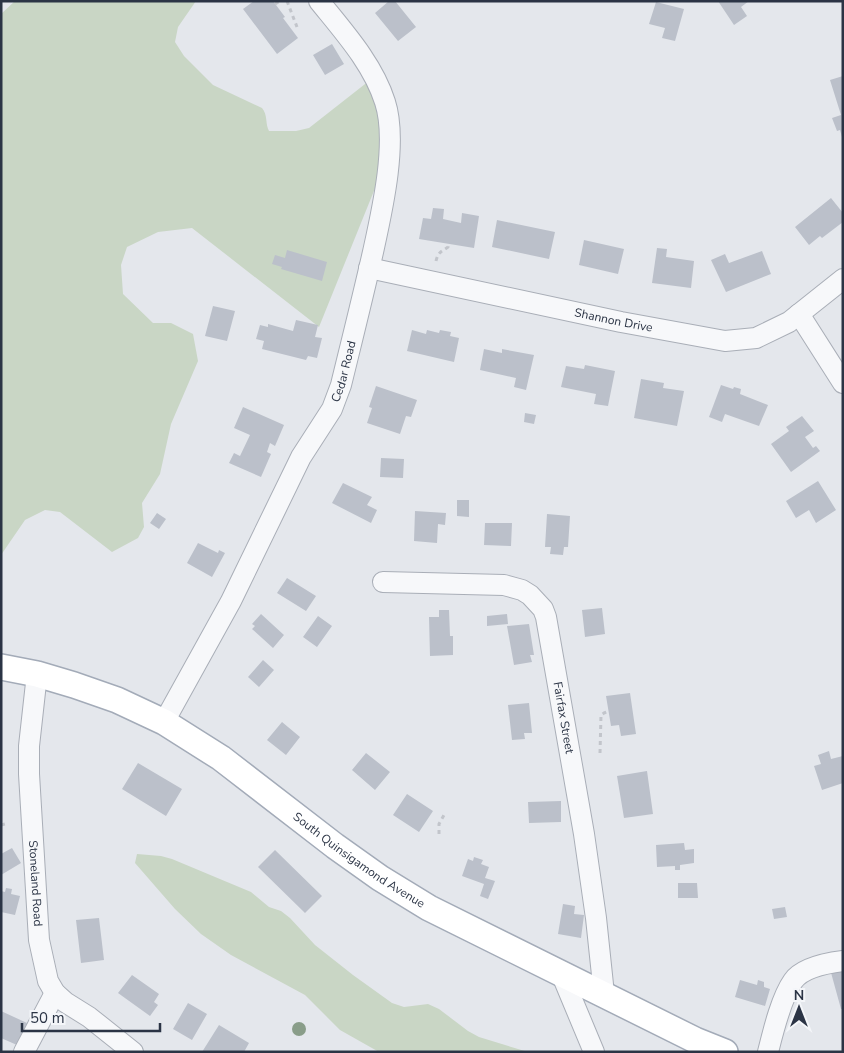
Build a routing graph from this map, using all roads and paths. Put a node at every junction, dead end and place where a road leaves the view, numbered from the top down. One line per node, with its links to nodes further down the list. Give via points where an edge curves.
1 (280, 1): 4 (path)
2 (287, 1): 5 (path)
3 (319, 1): 8 (street, Cedar Road, via 358,50 379,85 386,104 388,172)
4 (275, 4)
5 (296, 27)
6 (448, 244): 7 (path, via 437,254)
7 (436, 261)
8 (369, 268): 10 (street, Shannon Drive, via 725,341 756,338); 16 (street, Cedar Road, via 341,385 332,409 301,458 231,601)
9 (843, 279): 10 (street, Shannon Drive)
10 (799, 314): 11 (street)
11 (843, 384)
12 (383, 582): 23 (street, Fairfax Street, via 504,585 522,590 543,609 580,808)
13 (1, 667): 14 (main road, South Quinsigamond Avenue)
14 (37, 674): 16 (main road, South Quinsigamond Avenue, via 116,700); 22 (street, Stoneland Road, via 29,774 39,940 44,968)
15 (608, 711): 17 (path, via 601,715)
16 (164, 722): 21 (main road, South Quinsigamond Avenue, via 221,758 335,846 416,900)
17 (600, 753)
18 (444, 815): 19 (path, via 439,824)
19 (439, 834)
20 (843, 961): 28 (street, via 812,969 793,981 778,1014)
21 (561, 973): 23 (main road, South Quinsigamond Avenue); 26 (street)
22 (54, 993): 24 (street); 25 (street)
23 (604, 994): 27 (main road, South Quinsigamond Avenue)
24 (24, 1052)
25 (133, 1052)
26 (594, 1052)
27 (725, 1052)
28 (768, 1052)

